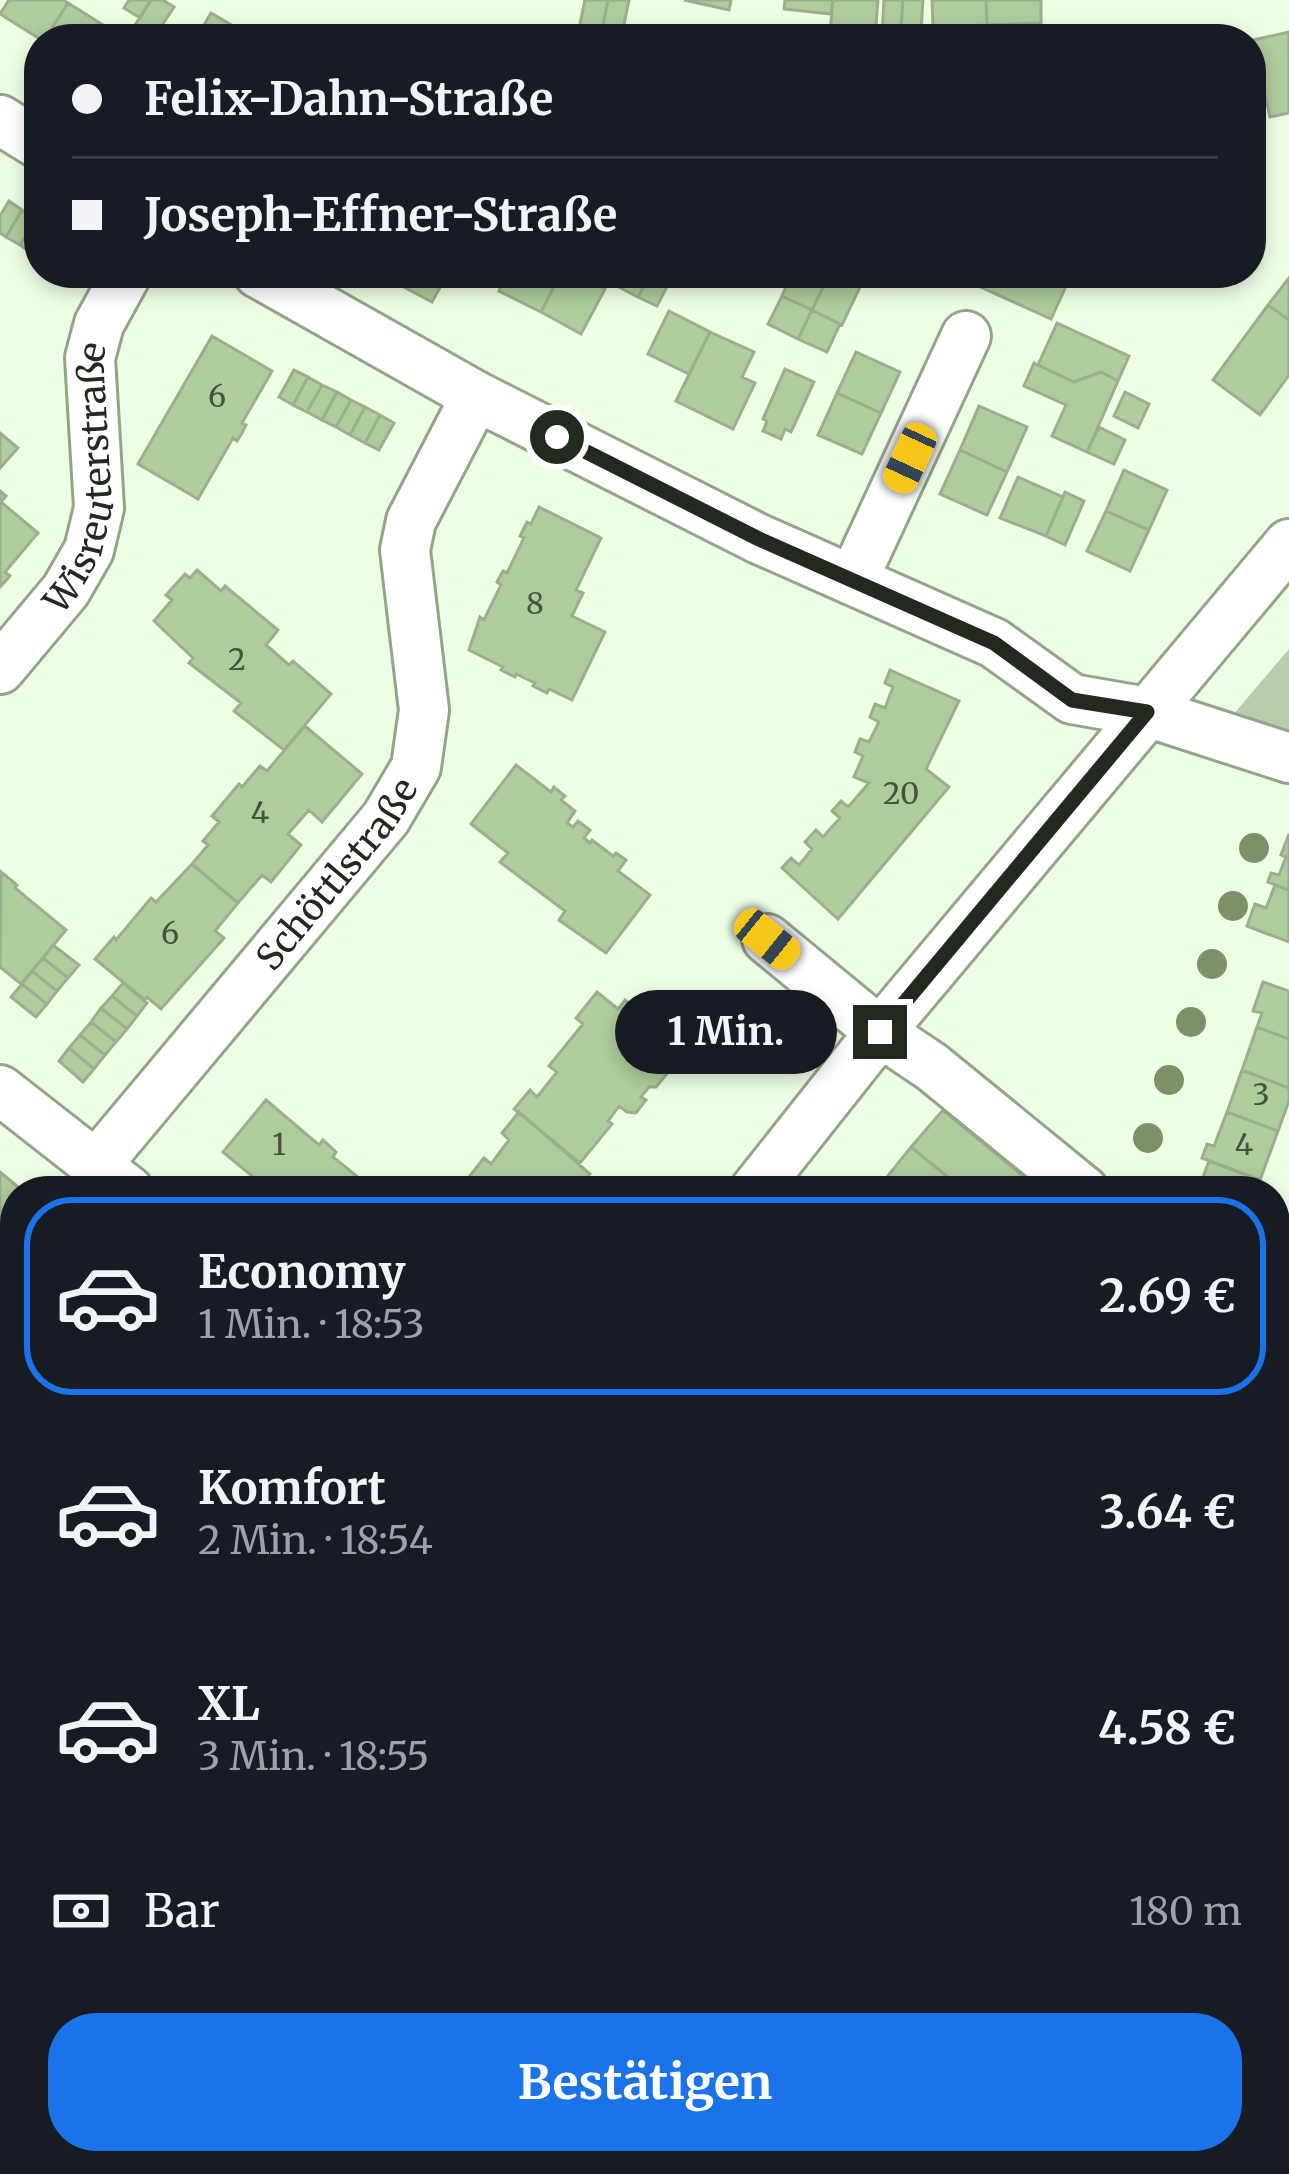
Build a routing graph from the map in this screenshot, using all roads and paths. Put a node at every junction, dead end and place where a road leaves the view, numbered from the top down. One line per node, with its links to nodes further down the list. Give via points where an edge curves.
1 (118, 288): 7 (street, Wisreuterstraße, via 90,358 99,508 89,550 67,590)
2 (285, 288): 4 (street)
3 (966, 336): 6 (street)
4 (476, 396): 6 (street); 14 (street, Schöttlstraße, via 411,521 405,550 424,710 416,767 386,818)
5 (1289, 544): 8 (street)
6 (853, 580): 8 (street, via 994,643 1072,700)
7 (0, 669)
8 (1147, 712): 9 (street); 11 (street)
9 (1289, 758)
10 (767, 939): 11 (street)
11 (880, 1032): 15 (street); 16 (street)
12 (0, 1090): 13 (street)
13 (110, 1176)
14 (115, 1176)
15 (766, 1176)
16 (1066, 1176)

